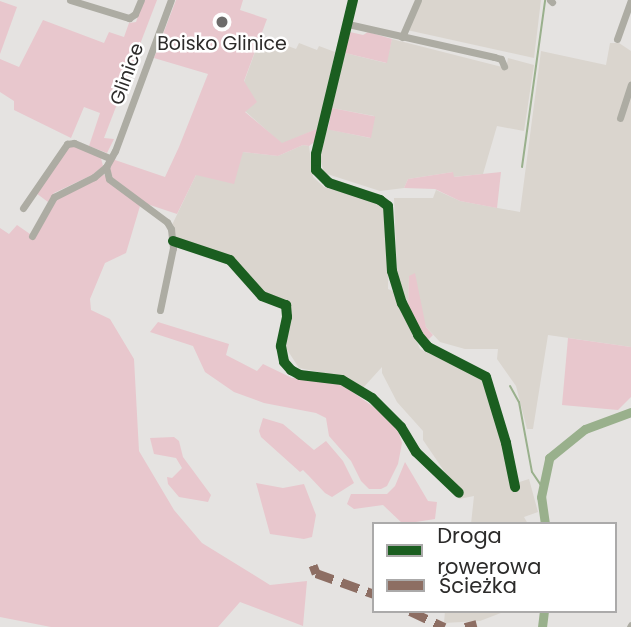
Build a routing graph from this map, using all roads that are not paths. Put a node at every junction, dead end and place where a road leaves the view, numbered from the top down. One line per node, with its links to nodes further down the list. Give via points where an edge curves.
1 (70, 0): 2 (street, via 130,18)
2 (141, 0)
3 (171, 0): 13 (street, Glinice)
4 (353, 0): 7 (street)
5 (418, 0): 8 (street)
6 (631, 0): 9 (street)
7 (348, 24): 8 (street); 19 (street, via 316,170 329,183 388,206 392,271 402,303 428,347 486,377)
8 (402, 37): 10 (street, via 494,57)
9 (617, 39)
10 (504, 66)
11 (631, 85): 12 (street)
12 (620, 118)
13 (110, 158): 14 (street, Glinice); 15 (street, via 67,144)
14 (106, 167): 16 (street, via 54,197); 17 (street, via 109,179 167,222)
15 (23, 208)
16 (32, 236)
17 (173, 241): 18 (street); 20 (street, via 230,260 262,296 286,305 281,346 291,370 342,380 372,398 401,427 416,452)
18 (160, 310)
19 (514, 487)
20 (459, 493)

